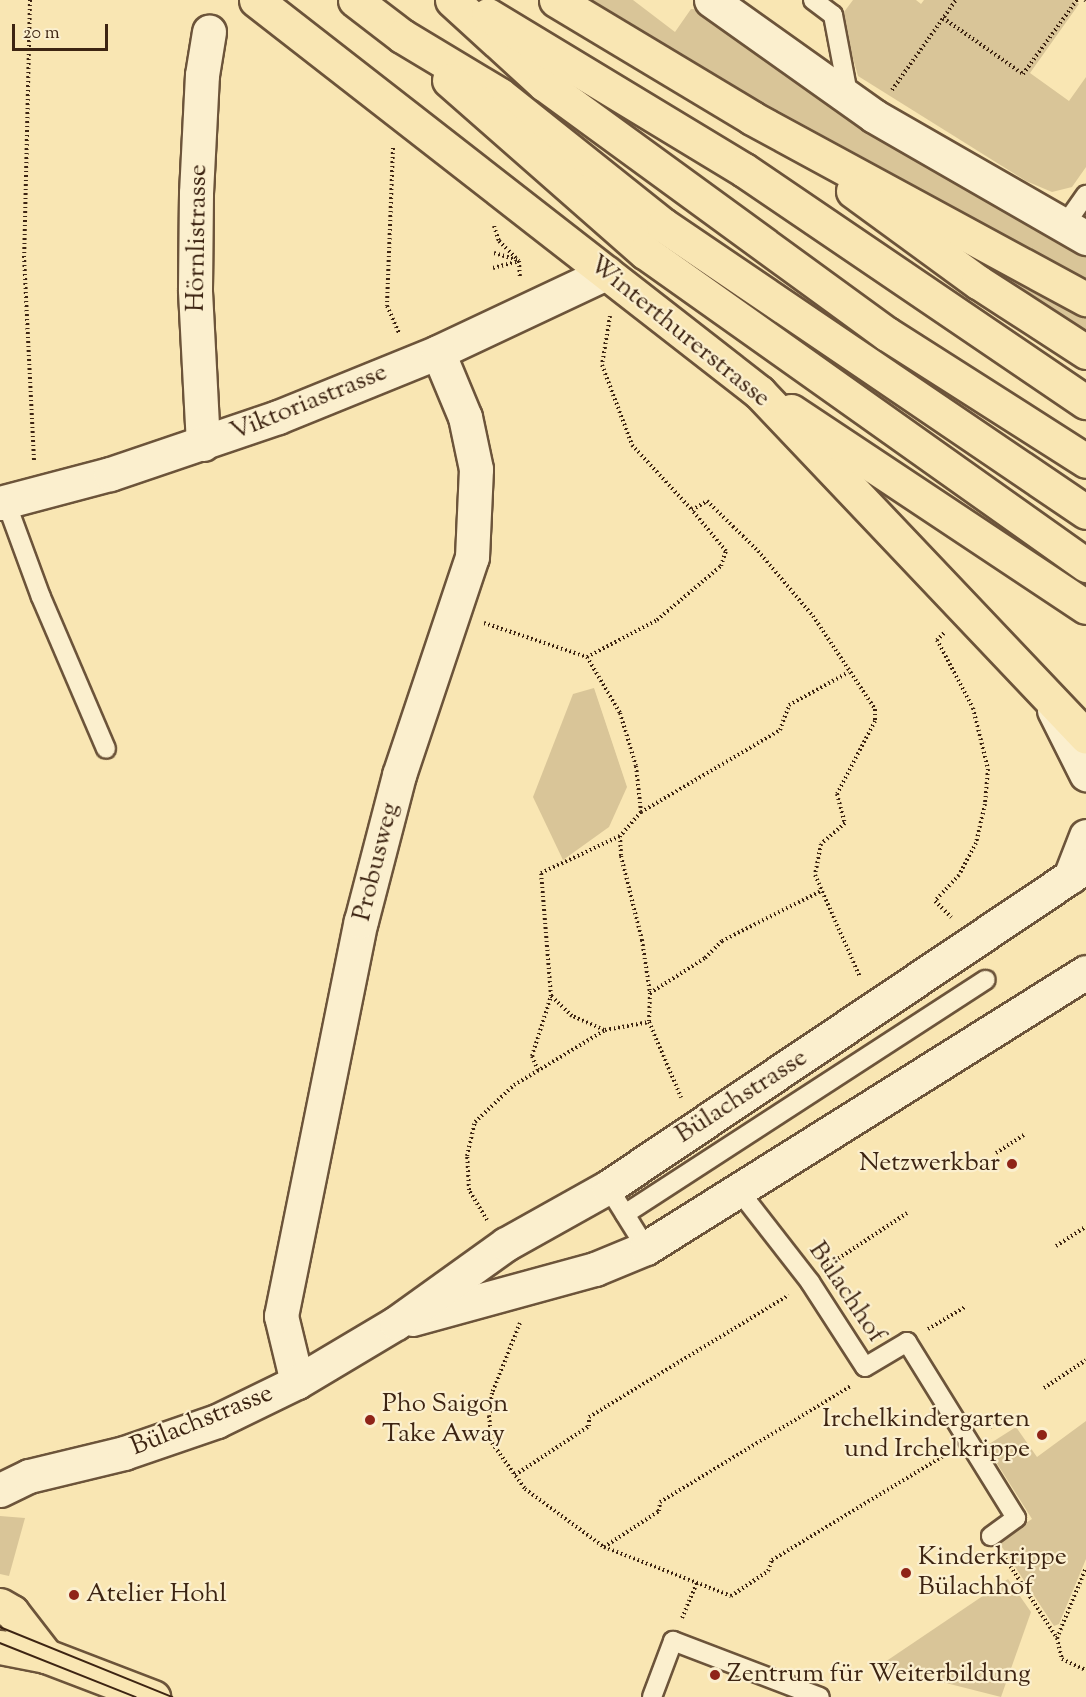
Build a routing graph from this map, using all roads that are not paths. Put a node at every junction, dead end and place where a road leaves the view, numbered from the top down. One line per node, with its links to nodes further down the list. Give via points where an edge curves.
1 (256, 0): 14 (main road, Winterthurerstrasse)
2 (355, 0): 9 (main road)
3 (452, 0): 21 (main road, via 544,84 877,327)
4 (462, 0): 19 (main road, via 744,170)
5 (556, 0): 11 (main road)
6 (711, 0): 10 (street)
7 (813, 0): 10 (lane, via 833,15)
8 (209, 32): 20 (street, Hörnlistrasse, via 202,75 196,193 195,289)
9 (402, 36): 23 (main road, via 500,95 663,225); 24 (main road, via 493,122 645,252)
10 (862, 107): 13 (street)
11 (752, 118): 15 (main road); 17 (main road, via 978,282)
12 (1086, 195): 13 (lane)
13 (1075, 232)
14 (606, 273): 16 (street, Viktoriastrasse); 18 (main road, Winterthurerstrasse)
15 (1086, 299)
16 (438, 352): 20 (street, Viktoriastrasse); 39 (street, Probusweg, via 465,417 476,469 472,557 399,775 354,956 281,1316)
17 (1086, 352)
18 (759, 392): 25 (main road, via 836,437); 26 (main road, Winterthurerstrasse)
19 (1086, 402)
20 (202, 444): 22 (street, Viktoriastrasse)
21 (1086, 461)
22 (14, 500): 28 (lane, via 40,597)
23 (1086, 512)
24 (1086, 565)
25 (1086, 607)
26 (1047, 699): 27 (main road, Winterthurerstrasse); 29 (street, via 1069,732)
27 (1086, 736)
28 (106, 749)
29 (1086, 774)
30 (1086, 836): 31 (street)
31 (1078, 871): 34 (street, Bülachstrasse)
32 (1086, 972): 35 (street, Bülachstrasse)
33 (986, 980): 36 (lane)
34 (608, 1187): 36 (lane); 38 (street, Bülachstrasse, via 506,1244)
35 (740, 1192): 37 (street, Bülachstrasse); 42 (lane, Bülachhof, via 810,1282 865,1367 907,1342 1016,1518)
36 (625, 1214): 37 (lane)
37 (646, 1248): 38 (street, Bülachstrasse, via 595,1269)
38 (396, 1323): 39 (street, Bülachstrasse)
39 (297, 1382): 40 (street, Bülachstrasse, via 217,1421 124,1453)
40 (14, 1473): 41 (street, Bülachstrasse)
41 (0, 1490)
42 (991, 1536)
43 (0, 1605): 46 (main road, via 12,1612)
44 (0, 1635): 46 (lane)
45 (0, 1647): 46 (main road)
46 (46, 1656): 47 (main road)
47 (153, 1697)
48 (652, 1697): 49 (lane, via 673,1641)
49 (820, 1697)

